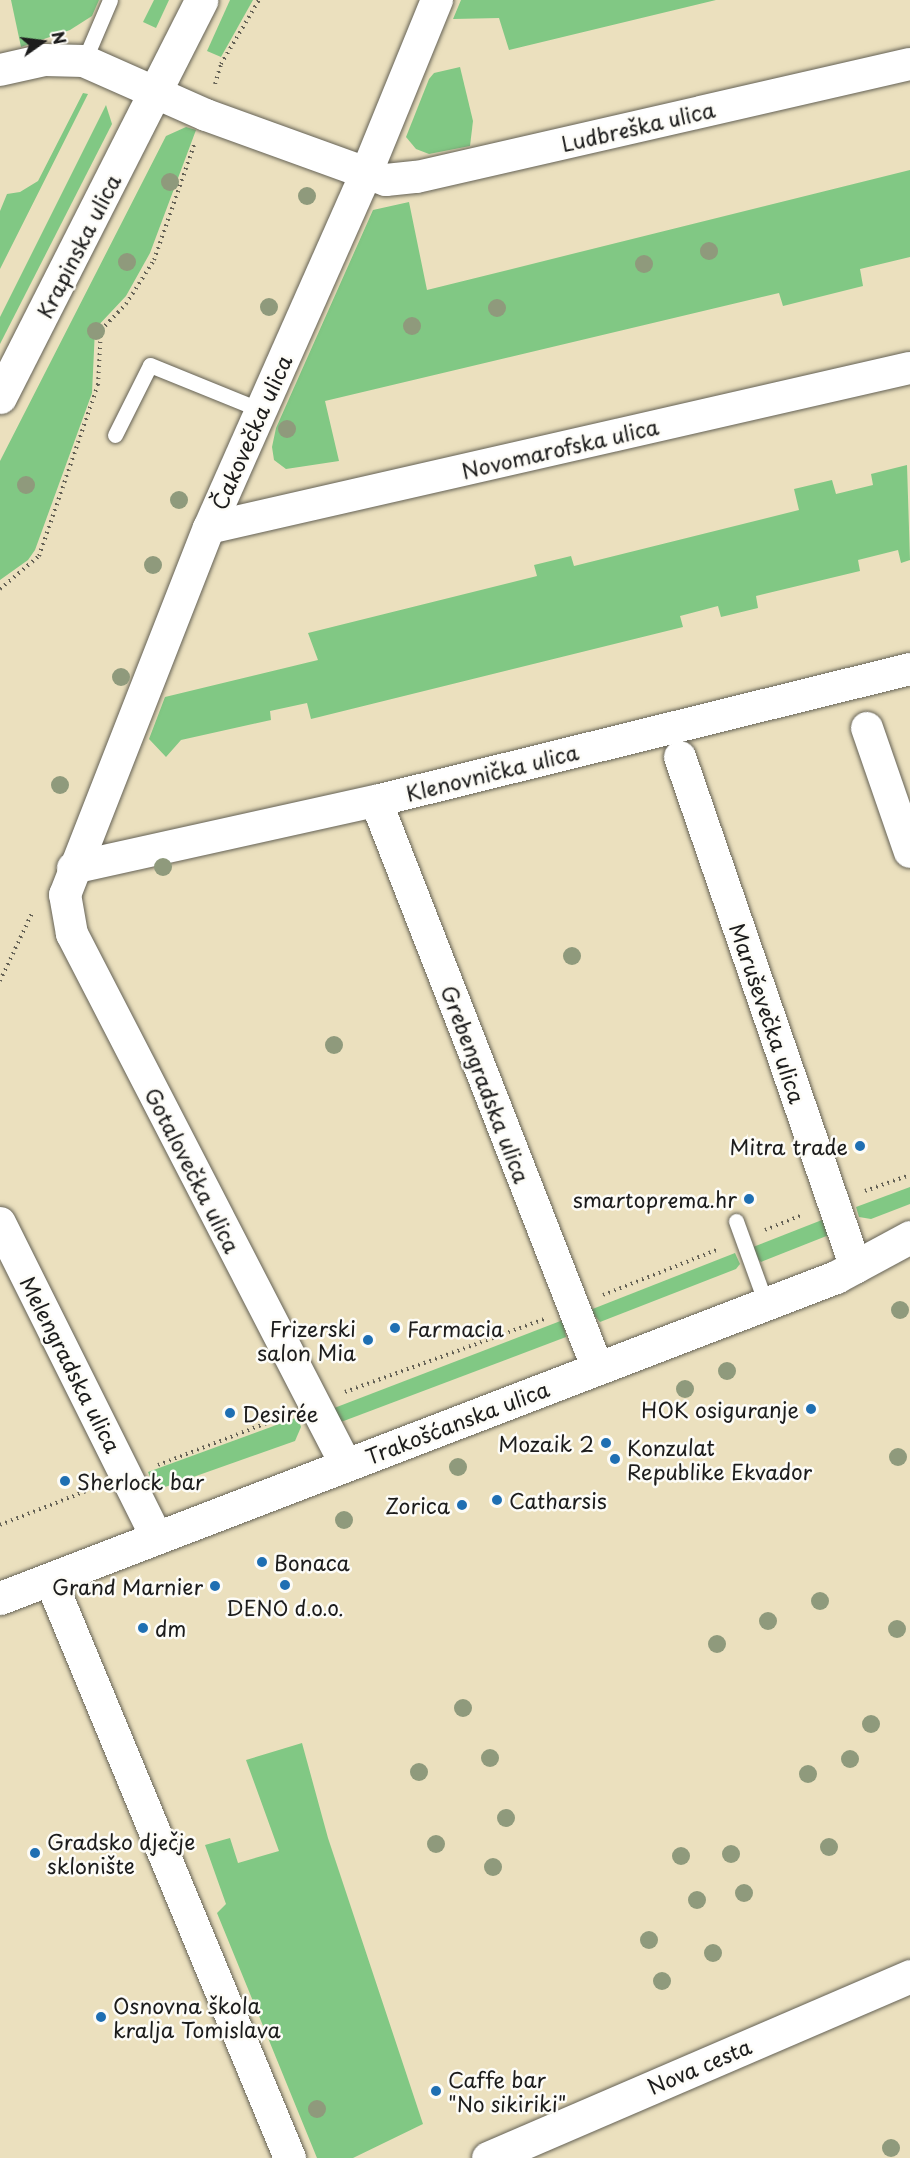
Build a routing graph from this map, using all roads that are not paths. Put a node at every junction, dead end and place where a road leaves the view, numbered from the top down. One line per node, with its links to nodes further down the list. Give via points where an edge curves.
1 (110, 0): 4 (lane)
2 (201, 0): 7 (street, Krapinska ulica)
3 (437, 0): 8 (street, Čakovečka ulica)
4 (84, 61): 6 (street, via 44,60); 7 (street)
5 (910, 64): 8 (street, Ludbreška ulica, via 417,177 386,180)
6 (0, 70)
7 (156, 94): 8 (street); 10 (street, Krapinska ulica)
8 (366, 174): 11 (street, Čakovečka ulica)
9 (910, 368): 13 (street, Novomarofska ulica)
10 (0, 398)
11 (261, 410): 12 (lane, via 150,365); 13 (street, Čakovečka ulica)
12 (115, 435)
13 (209, 528): 19 (street, Čakovečka ulica)
14 (910, 669): 17 (street, Klenovnička ulica)
15 (867, 728): 18 (street)
16 (680, 757): 23 (street, Maruševečka ulica)
17 (376, 801): 19 (street, Klenovnička ulica); 25 (street, Grebengradska ulica)
18 (910, 852)
19 (73, 867): 26 (street, Gotalovečka ulica, via 65,895 72,934)
20 (736, 1221): 24 (lane)
21 (0, 1223): 27 (street, Melengradska ulica)
22 (910, 1237): 23 (street, Trakošćanska ulica)
23 (856, 1268): 24 (street, Trakošćanska ulica)
24 (766, 1304): 25 (street, Trakošćanska ulica)
25 (597, 1367): 26 (street, Trakošćanska ulica)
26 (346, 1465): 27 (street, Trakošćanska ulica)
27 (157, 1538): 28 (street, Trakošćanska ulica)
28 (50, 1579): 29 (street, Trakošćanska ulica); 31 (street)
29 (0, 1598)
30 (910, 1976): 32 (street, Nova cesta)
31 (290, 2158)
32 (488, 2158)

